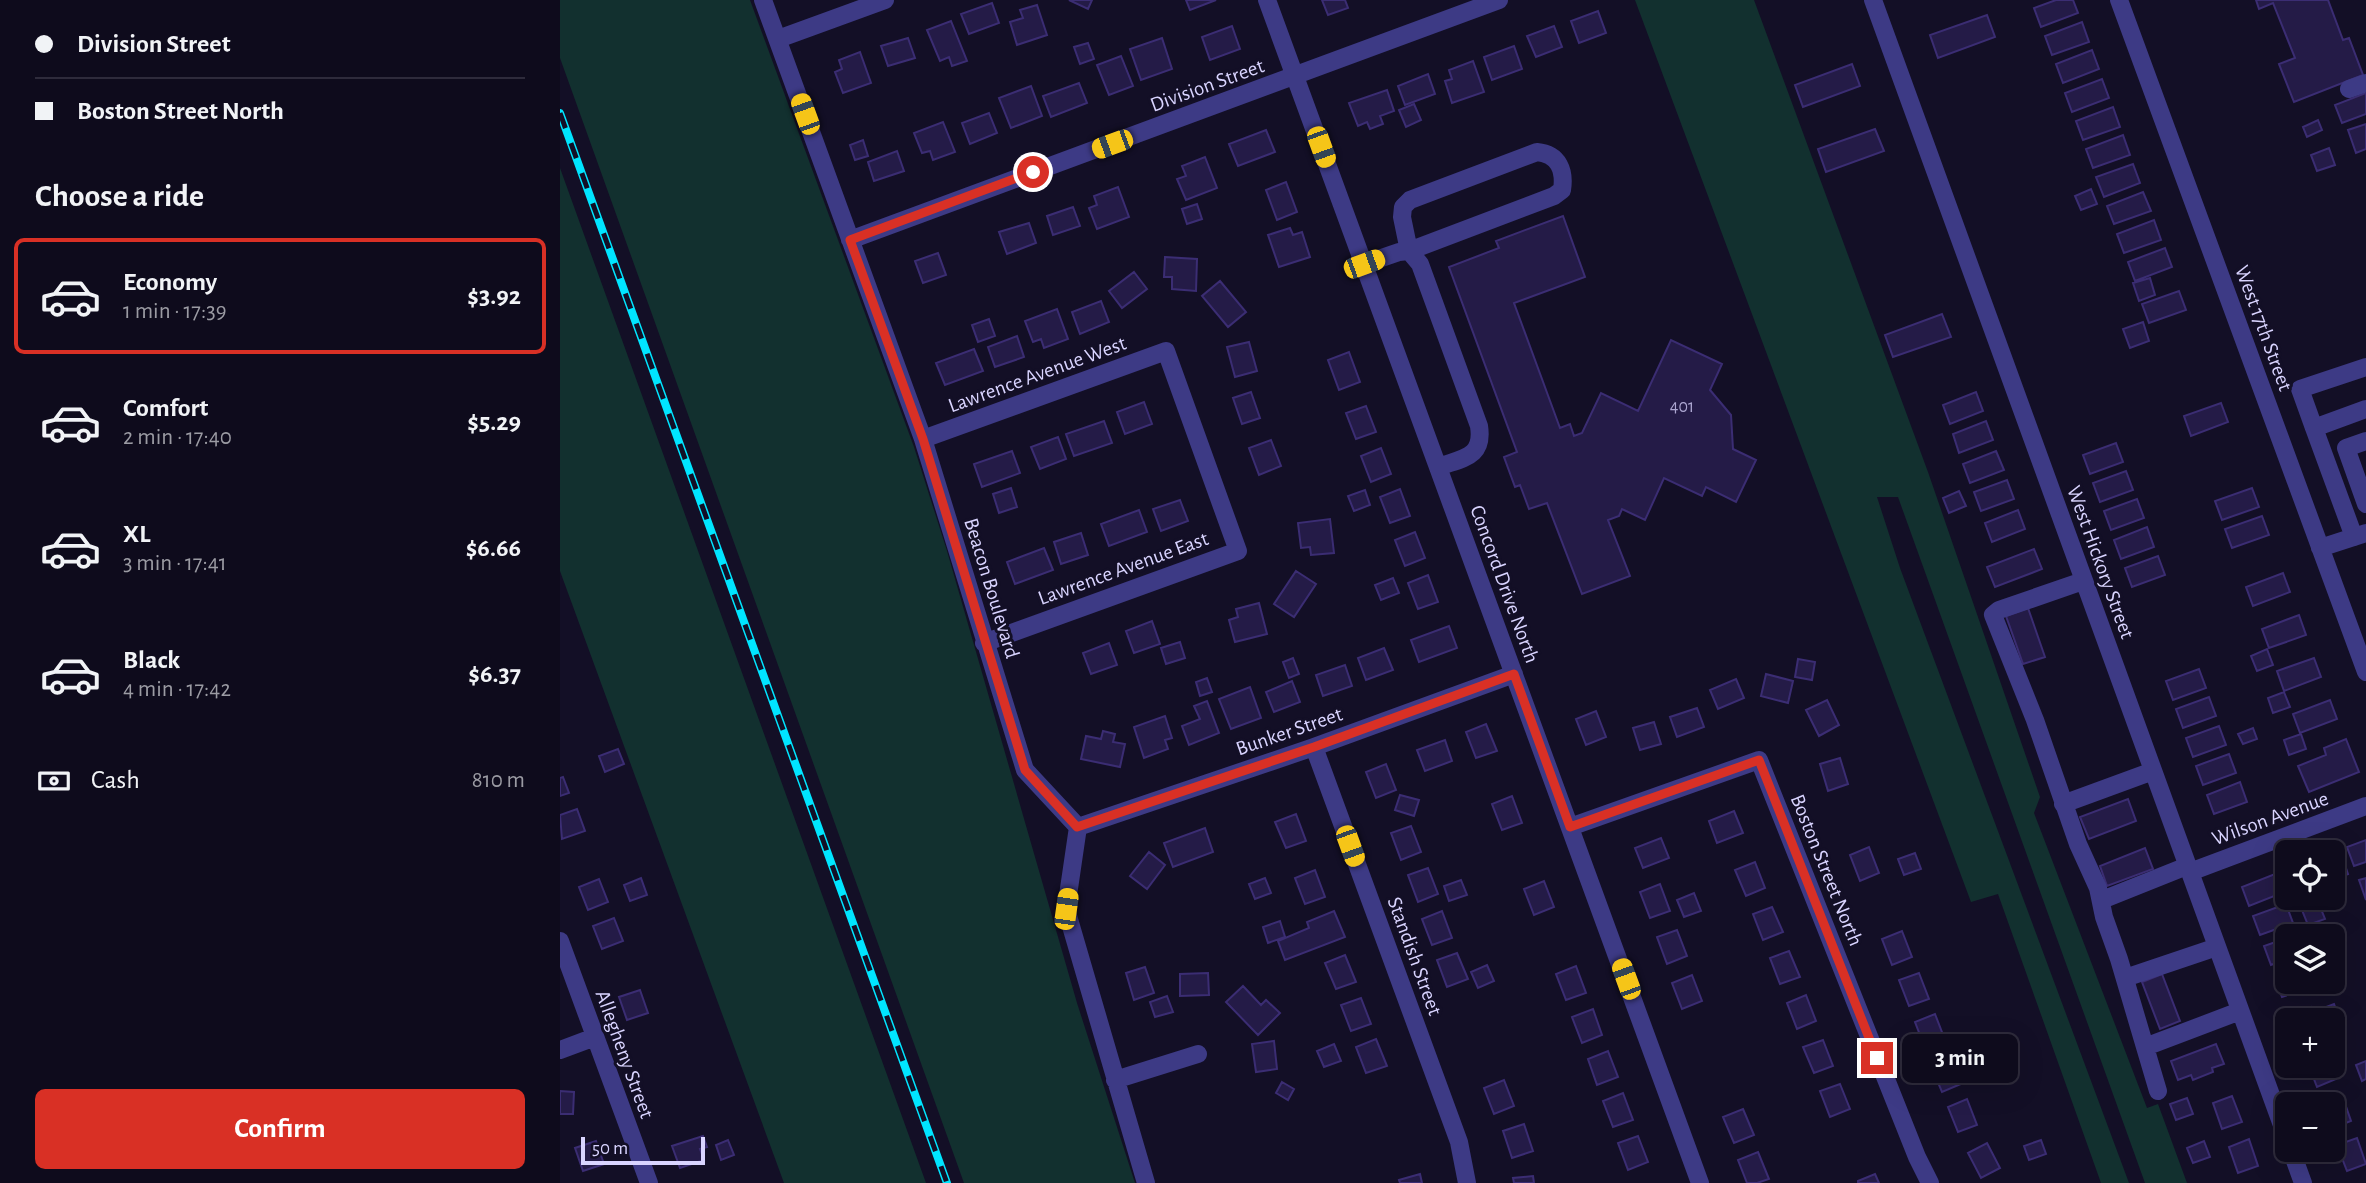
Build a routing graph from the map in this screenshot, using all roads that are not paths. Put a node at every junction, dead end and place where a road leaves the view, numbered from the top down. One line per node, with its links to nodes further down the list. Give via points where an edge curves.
1 (763, 0): 7 (street, Beacon Boulevard)
2 (885, 0): 7 (street)
3 (1266, 0): 8 (street, Concord Drive North)
4 (1873, 0): 22 (street, West Hickory Street)
5 (2119, 0): 20 (street, West 17th Street)
6 (1496, 1): 8 (street, Division Street)
7 (778, 39): 9 (street, Beacon Boulevard)
8 (1295, 76): 9 (street, Division Street); 11 (street, Concord Drive North)
9 (850, 240): 15 (street, Beacon Boulevard)
10 (1409, 251): 10 (street, via 1555,196 1562,190 1563,179 1557,160 1538,152 1410,200 1402,217); 11 (street); 17 (street, via 1420,264 1479,426 1477,449)
11 (1364, 264): 17 (street, Concord Drive North)
12 (2366, 367): 14 (street, via 2300,389)
13 (2366, 409): 14 (street)
14 (2314, 428): 19 (street)
15 (923, 439): 21 (street, Lawrence Avenue West, via 1166,352); 23 (street, Beacon Boulevard)
16 (2366, 440): 18 (street, via 2346,448)
17 (1438, 467): 25 (street, Concord Drive North)
18 (2366, 504)
19 (2360, 535): 20 (street)
20 (2320, 548): 24 (street, West 17th Street)
21 (1238, 551): 23 (street, Lawrence Avenue East)
22 (2083, 580): 27 (street, West Hickory Street); 28 (street, via 1993,615)
23 (984, 643): 30 (street, Beacon Boulevard, via 1025,770)
24 (2366, 672)
25 (1514, 674): 26 (street, Bunker Street); 31 (street, Concord Drive North)
26 (1314, 747): 30 (street, Bunker Street); 48 (street, Standish Street, via 1459,1142)
27 (2152, 771): 28 (street); 32 (street, West Hickory Street)
28 (2063, 804): 33 (street)
29 (2366, 806): 32 (street, Wilson Avenue)
30 (1077, 827): 42 (street, via 1066,909)
31 (1570, 827): 49 (street, Concord Drive North); 50 (street, Boston Street North, via 1759,760)
32 (2188, 869): 33 (street, Wilson Avenue); 35 (street, West Hickory Street)
33 (2102, 900): 36 (street)
34 (560, 941): 38 (street, Allegheny Street)
35 (2217, 947): 36 (street); 37 (street, West Hickory Street)
36 (2125, 978): 39 (street)
37 (2240, 1011): 39 (street); 44 (street, West Hickory Street)
38 (595, 1037): 40 (street); 46 (street, Allegheny Street)
39 (2145, 1047): 43 (street)
40 (560, 1050)
41 (1198, 1054): 42 (street)
42 (1115, 1080): 47 (street)
43 (2158, 1091)
44 (2275, 1106)
45 (2296, 1162): 51 (street)
46 (649, 1183)
47 (1146, 1183)
48 (1467, 1183)
49 (1700, 1183)
50 (1930, 1183)
51 (2304, 1183)

